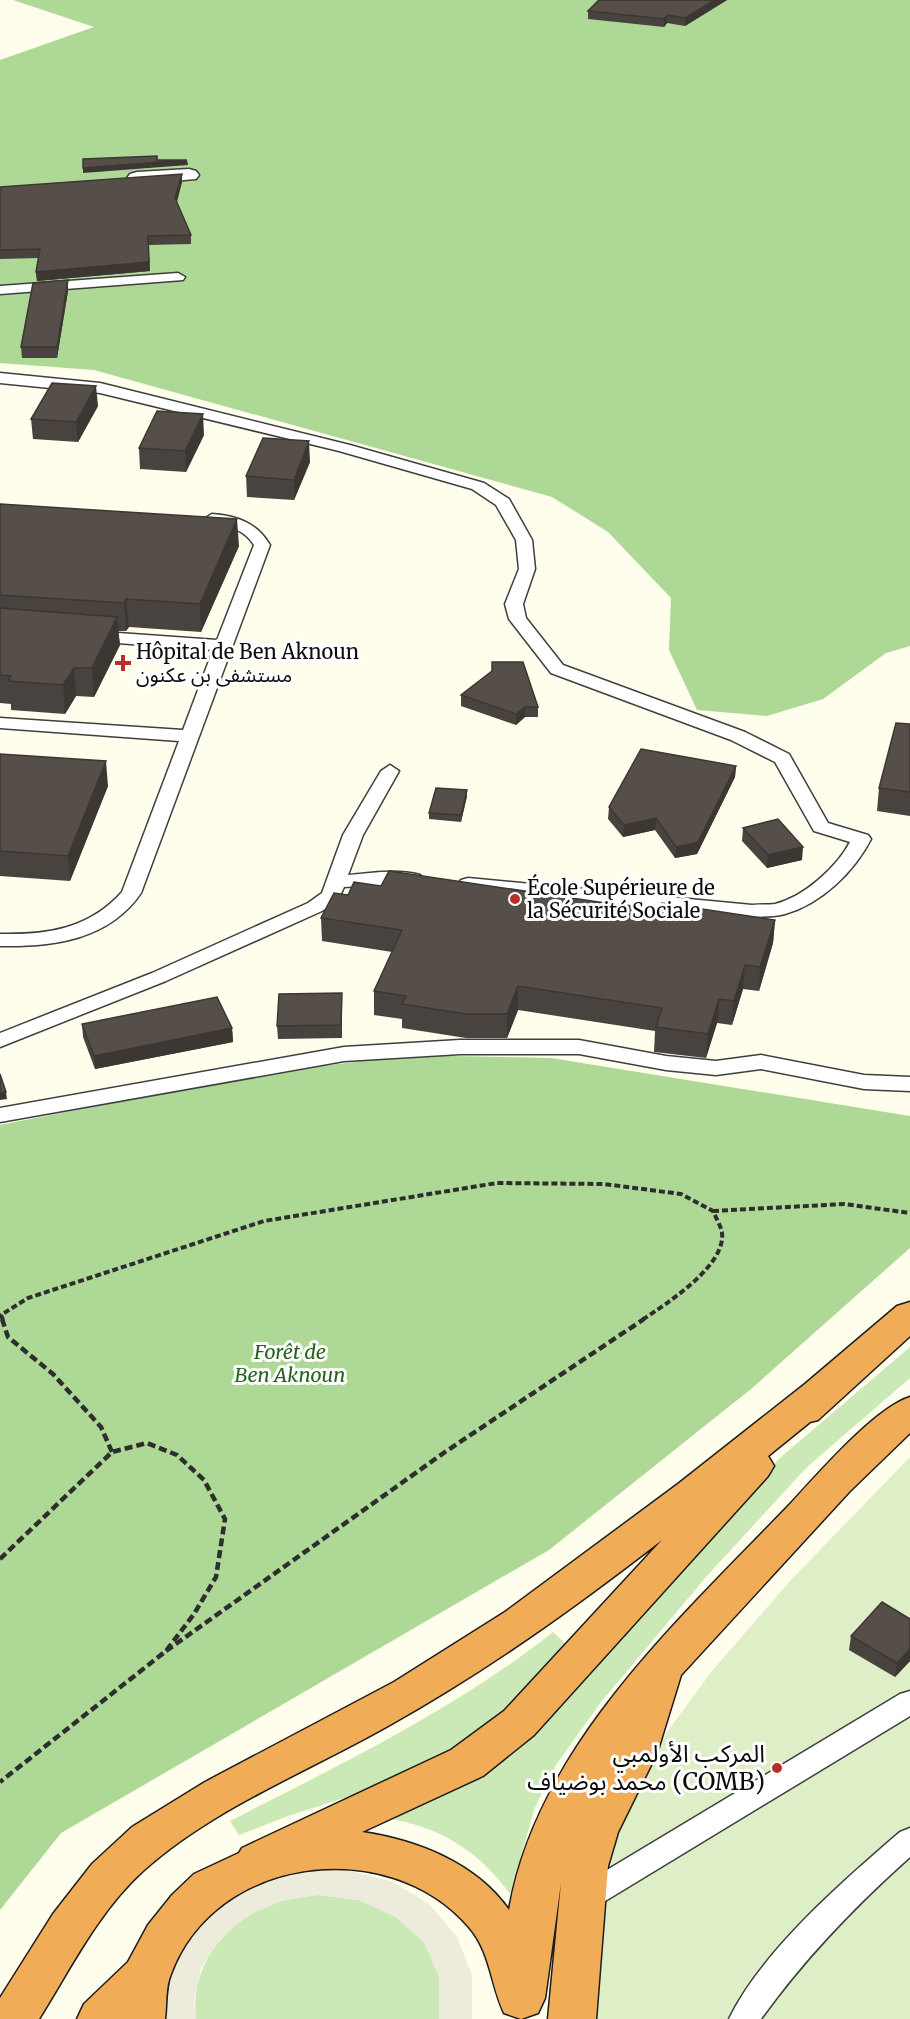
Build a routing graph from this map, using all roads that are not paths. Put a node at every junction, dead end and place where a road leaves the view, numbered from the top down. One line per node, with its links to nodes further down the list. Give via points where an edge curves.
1 (189, 175): 2 (street)
2 (118, 180)
3 (178, 277): 4 (lane)
4 (0, 290)
5 (0, 378): 14 (lane, via 100,388 344,448 478,486 503,502 524,540 527,569 514,604 518,619 549,662 557,669 738,736 782,758 821,827 861,839 855,853 834,877 781,908 741,910)
6 (196, 518): 8 (lane, via 243,525 253,531 262,546)
7 (71, 634): 8 (lane)
8 (224, 645): 10 (lane)
9 (0, 723): 10 (lane)
10 (190, 736): 15 (lane, via 131,892 121,907 83,930 59,938)
11 (390, 771): 13 (lane, via 353,835)
12 (428, 880): 13 (lane, via 392,877)
13 (335, 882): 16 (lane, via 331,896 315,907 159,977)
14 (452, 883)
15 (0, 940)
16 (0, 1041)
17 (910, 1084): 18 (lane, via 864,1082 761,1062 716,1068 666,1063 579,1047 460,1047 344,1054)
18 (0, 1115)
19 (910, 1315): 20 (highway)
20 (819, 1394): 25 (highway, via 497,1742 467,1763); 29 (highway, via 621,1549 477,1652 391,1705 154,1837 109,1876 84,1908)
21 (910, 1411): 22 (highway, via 847,1470)
22 (664, 1663): 26 (highway, via 635,1753 595,1832); 28 (highway, via 607,1737 572,1796 547,1851 535,1890)
23 (910, 1702): 26 (lane)
24 (910, 1840): 32 (lane, via 846,1896 782,1966)
25 (258, 1862): 27 (highway, via 208,1889 170,1928); 28 (highway, via 316,1848 376,1851 431,1869 477,1902 508,1946)
26 (580, 1901): 31 (highway)
27 (144, 1998): 30 (highway)
28 (519, 2009)
29 (13, 2019)
30 (101, 2019)
31 (572, 2019)
32 (744, 2019)

